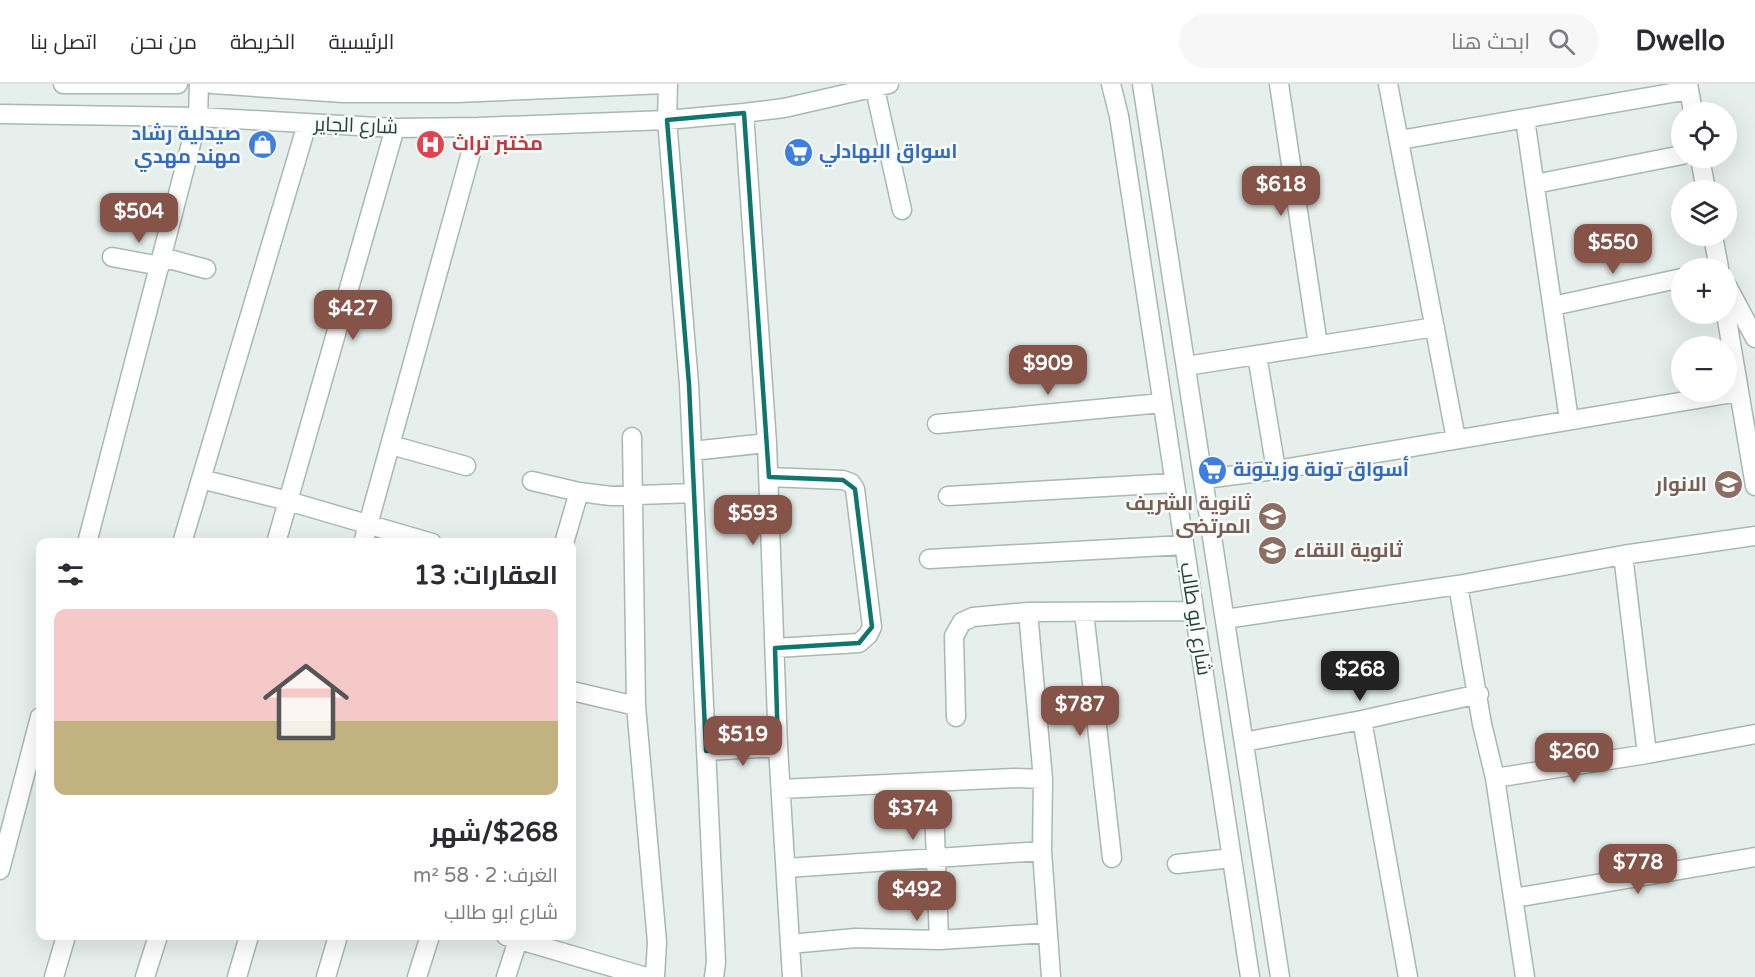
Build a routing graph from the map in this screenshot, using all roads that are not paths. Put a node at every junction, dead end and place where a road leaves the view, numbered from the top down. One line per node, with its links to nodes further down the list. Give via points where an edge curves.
1 (63, 84): 2 (street)
2 (176, 84): 20 (street)
3 (200, 84): 21 (street)
4 (212, 84): 13 (street, شارع الجاير)
5 (667, 84): 11 (street, شارع الجاير); 23 (street)
6 (1111, 84): 19 (street, شارع ابو طالب)
7 (1142, 84): 16 (street, شارع ابو طالب)
8 (1279, 84): 40 (street)
9 (1388, 84): 27 (street)
10 (882, 86): 17 (street, شارع الجاير); 30 (street)
11 (506, 87): 14 (street, شارع الجاير)
12 (1689, 87): 15 (street); 22 (street)
13 (343, 88): 14 (street, شارع الجاير)
14 (421, 88)
15 (1691, 102)
16 (1147, 109): 19 (street); 42 (street, شارع ابو طالب)
17 (744, 113): 23 (street, شارع الجاير); 49 (street)
18 (0, 114): 20 (street, شارع الجاير)
19 (1119, 116): 44 (street, شارع ابو طالب)
20 (175, 117): 21 (street, شارع الجاير)
21 (198, 117): 24 (street, شارع الجاير); 32 (street)
22 (1526, 118): 27 (street); 29 (street)
23 (666, 120): 25 (street, شارع الجاير); 51 (street)
24 (307, 124): 26 (street, شارع الجاير); 55 (street)
25 (478, 127): 26 (street, شارع الجاير); 50 (street)
26 (395, 128): 64 (street)
27 (1400, 140): 38 (street)
28 (1671, 158): 29 (street)
29 (1535, 184): 36 (street)
30 (902, 210)
31 (112, 258): 32 (street)
32 (161, 262): 33 (street); 67 (street)
33 (206, 269)
34 (1671, 280): 36 (street)
35 (1737, 304): 39 (street)
36 (1553, 306): 45 (street)
37 (1728, 324): 43 (street)
38 (1435, 327): 40 (street); 48 (street)
39 (1755, 338)
40 (1318, 345): 41 (street)
41 (1257, 355): 42 (street); 53 (street)
42 (1186, 366): 56 (street, شارع ابو طالب)
43 (1739, 392): 45 (street); 59 (street)
44 (1162, 403): 46 (street); 58 (street, شارع ابو طالب)
45 (1569, 420): 48 (street)
46 (937, 424)
47 (632, 437): 62 (street)
48 (1456, 440): 53 (street)
49 (767, 443): 51 (street); 54 (street)
50 (391, 445): 52 (street); 65 (street)
51 (692, 451): 61 (street)
52 (466, 466)
53 (1276, 470): 56 (street)
54 (769, 477): 81 (street); 81 (street, via 851,483 855,489 872,627 859,643)
55 (201, 479): 64 (street); 68 (street)
56 (1203, 479): 80 (street, شارع ابو طالب)
57 (532, 481): 60 (street)
58 (1174, 483): 63 (street); 73 (street, شارع ابو طالب)
59 (1755, 486)
60 (579, 492): 62 (street); 72 (street)
61 (694, 493): 62 (street); 91 (street)
62 (632, 495): 84 (street)
63 (948, 496)
64 (288, 501): 65 (street); 69 (street)
65 (369, 524): 70 (street); 71 (street)
66 (1755, 536): 74 (street)
67 (88, 538)
68 (183, 538)
69 (277, 538)
70 (365, 538)
71 (415, 538)
72 (565, 538)
73 (1184, 545): 75 (street); 77 (street, شارع ابو طالب)
74 (1623, 555): 76 (street); 92 (street)
75 (929, 559)
76 (1458, 585): 80 (street); 83 (street)
77 (1194, 610): 79 (street); 101 (street, شارع ابو طالب)
78 (1028, 612): 79 (street); 85 (street, via 972,617 962,622 954,636); 94 (street)
79 (1084, 612): 100 (street)
80 (1225, 619): 106 (street, شارع ابو طالب)
81 (775, 648): 90 (street)
82 (576, 692): 84 (street)
83 (1479, 694): 86 (street); 93 (street)
84 (636, 706): 125 (street, via 657,942)
85 (956, 717)
86 (1362, 720): 89 (street); 131 (street)
87 (36, 732): 104 (street)
88 (1755, 734): 92 (street)
89 (1249, 741)
90 (778, 747): 91 (street); 96 (street)
91 (706, 751): 126 (street)
92 (1647, 754): 93 (street)
93 (1495, 777): 105 (street)
94 (1043, 778): 95 (street); 97 (street)
95 (933, 782): 96 (street); 99 (street)
96 (781, 789): 103 (street)
97 (1042, 851): 99 (street); 108 (street)
98 (1755, 857): 105 (street)
99 (935, 858): 103 (street); 116 (street)
100 (1112, 858)
101 (1232, 858): 102 (street); 107 (street, شارع ابو طالب)
102 (1177, 864)
103 (786, 868): 117 (street)
104 (0, 870)
105 (1514, 898): 132 (street)
106 (1270, 916): 107 (street); 130 (street, شارع ابو طالب)
107 (1241, 921): 129 (street, شارع ابو طالب)
108 (1047, 933): 116 (street); 128 (street)
109 (65, 940): 118 (street)
110 (157, 940): 119 (street)
111 (248, 940): 120 (street)
112 (337, 940): 121 (street)
113 (429, 940): 122 (street)
114 (512, 940): 123 (street)
115 (519, 940): 124 (street)
116 (939, 940): 117 (street, via 855,938)
117 (790, 944): 127 (street)
118 (54, 977)
119 (145, 977)
120 (237, 977)
121 (326, 977)
122 (417, 977)
123 (506, 977)
124 (646, 977)
125 (655, 977)
126 (714, 977)
127 (792, 977)
128 (1051, 977)
129 (1250, 977)
130 (1280, 977)
131 (1408, 977)
132 (1525, 977)

